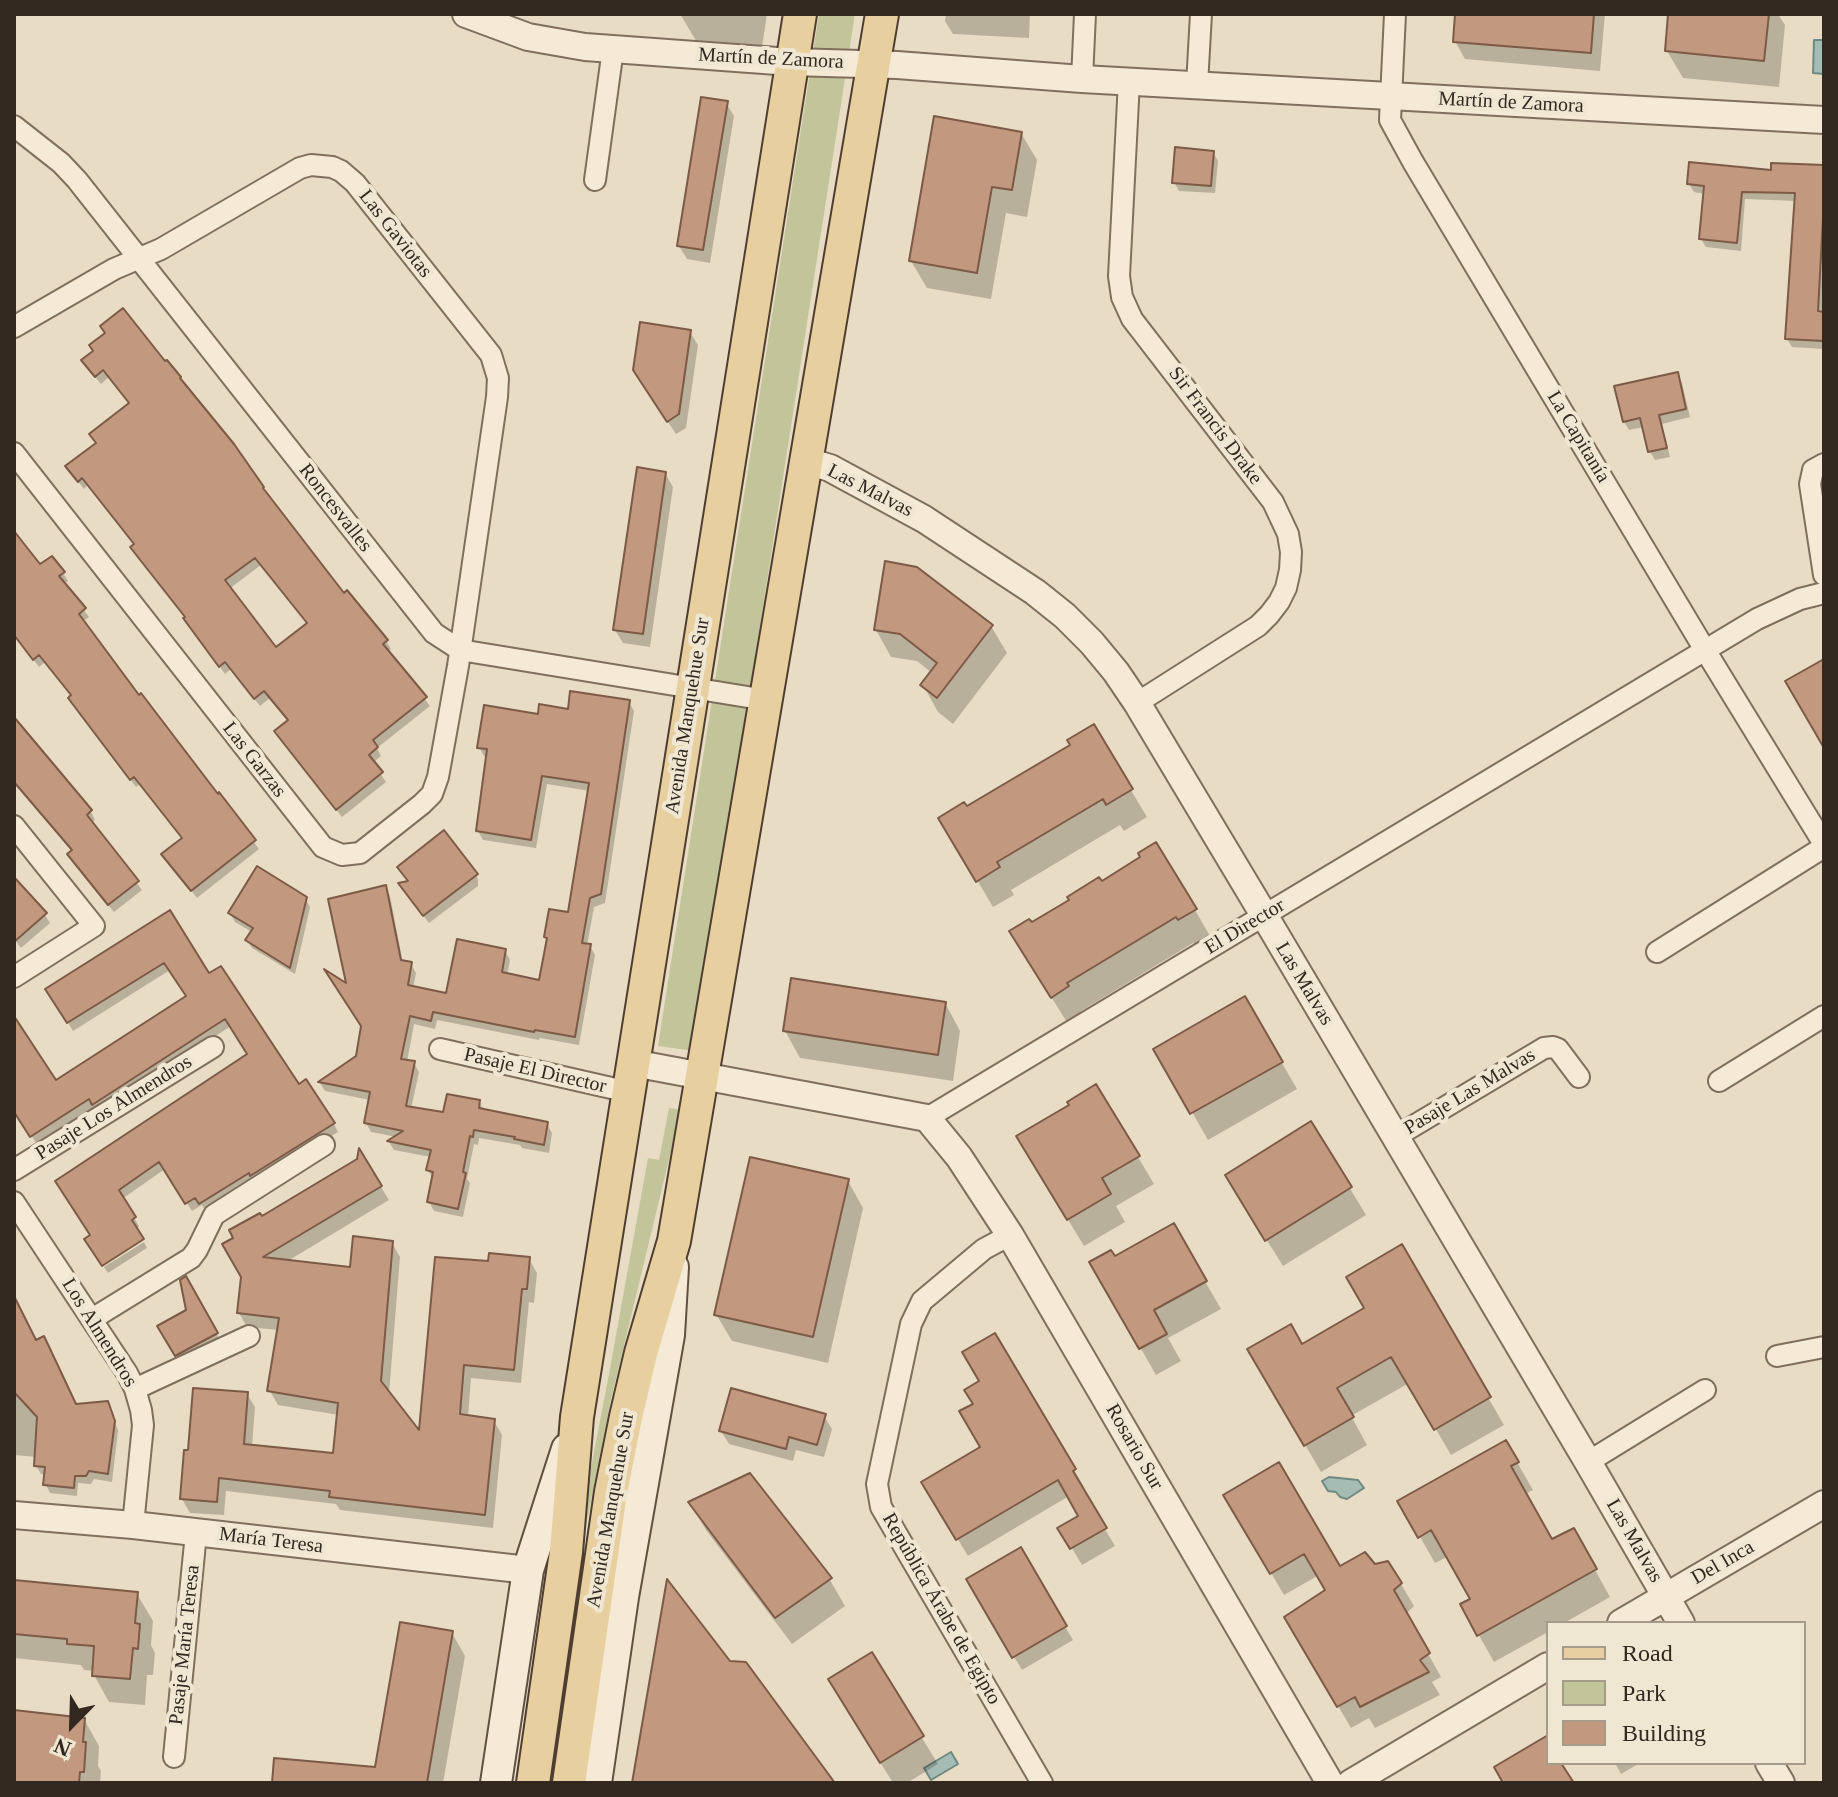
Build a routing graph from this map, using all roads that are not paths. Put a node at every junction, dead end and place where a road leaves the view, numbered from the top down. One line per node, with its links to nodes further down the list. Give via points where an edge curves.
1 (466, 14): 7 (street, Martín de Zamora, via 542,40)
2 (800, 14): 8 (main road, Avenida Manquehue Sur)
3 (882, 14): 9 (main road, Avenida Manquehue Sur)
4 (1085, 14): 10 (street)
5 (1201, 14): 12 (street)
6 (1395, 14): 13 (street, La Capitanía)
7 (613, 49): 8 (street, Martín de Zamora); 16 (street)
8 (791, 62): 9 (street, Martín de Zamora); 26 (main road, Avenida Manquehue Sur)
9 (874, 65): 10 (street, Martín de Zamora); 20 (main road, Avenida Manquehue Sur)
10 (1082, 79): 11 (street, Martín de Zamora)
11 (1129, 81): 12 (street, Martín de Zamora); 28 (street, Sir Francis Drake, via 1122,297 1132,319 1273,502 1291,552 1286,588 1258,626)
12 (1197, 85): 13 (street, Martín de Zamora)
13 (1390, 97): 14 (street, Martín de Zamora); 25 (street, La Capitanía, via 1390,120 1413,162)
14 (1824, 120)
15 (14, 126): 17 (street, Roncesvalles, via 61,163)
16 (595, 180)
17 (139, 258): 18 (street, Las Gaviotas); 24 (street, Roncesvalles, via 434,633); 24 (street, Las Gaviotas, via 300,168 332,167 355,183 491,355 498,378)
18 (14, 327)
19 (14, 453): 24 (street, Las Garzas, via 316,840 332,852 360,853 432,794)
20 (807, 461): 27 (main road, Avenida Manquehue Sur); 28 (street, Las Malvas, via 924,519 1035,592 1092,643)
21 (1824, 464): 22 (street, via 1813,470 1810,484)
22 (1824, 575)
23 (1824, 593): 25 (street, El Director, via 1777,608)
24 (460, 650): 26 (street, Roncesvalles)
25 (1705, 650): 30 (street, La Capitanía); 31 (street, El Director)
26 (692, 689): 27 (street, Roncesvalles); 39 (main road, Avenida Manquehue Sur)
27 (766, 700): 37 (main road, Avenida Manquehue Sur)
28 (1137, 703): 31 (street, Las Malvas)
29 (14, 826): 33 (street, via 94,926)
30 (1824, 845): 32 (street)
31 (1264, 915): 41 (street, El Director); 42 (street, Las Malvas)
32 (1657, 952)
33 (14, 977)
34 (1824, 1016): 40 (street)
35 (213, 1047): 44 (street, Pasaje Los Almendros)
36 (440, 1049): 39 (street, Pasaje El Director)
37 (702, 1076): 39 (street); 41 (street); 47 (main road, Avenida Manquehue Sur)
38 (1579, 1077): 42 (street, Pasaje Las Malvas, via 1558,1049 1544,1048)
39 (631, 1078): 54 (main road, Avenida Manquehue Sur)
40 (1719, 1081)
41 (927, 1118): 46 (street, Rosario Sur)
42 (1395, 1137): 55 (street, Las Malvas)
43 (324, 1145): 48 (street, via 214,1215 191,1258)
44 (14, 1170)
45 (14, 1202): 48 (street, Los Almendros)
46 (1010, 1235): 71 (street, República Árabe de Egipto, via 984,1249 922,1301 911,1324 877,1484 881,1507); 72 (street, Rosario Sur)
47 (674, 1241): 69 (main road, Avenida Manquehue Sur, via 641,1353 611,1492); 70 (main road, Avenida Manquehue Sur, via 669,1335)
48 (92, 1319): 52 (street, Los Almendros)
49 (249, 1336): 52 (street)
50 (1824, 1347): 51 (street)
51 (1777, 1356)
52 (135, 1389): 58 (street, Los Almendros, via 143,1425)
53 (1705, 1390): 55 (street)
54 (577, 1417): 60 (main road, Avenida Manquehue Sur); 68 (main road, Avenida Manquehue Sur, via 566,1552)
55 (1588, 1462): 61 (street, Las Malvas)
56 (1824, 1504): 61 (street, Del Inca)
57 (14, 1515): 58 (street, María Teresa)
58 (133, 1525): 59 (street, María Teresa)
59 (196, 1533): 60 (street, María Teresa); 65 (street, Pasaje María Teresa)
60 (528, 1570): 67 (main road, Avenida Manquehue Sur)
61 (1666, 1597): 62 (street, Del Inca); 63 (street, Las Malvas)
62 (1624, 1621)
63 (1680, 1621)
64 (1546, 1667): 73 (street)
65 (174, 1757)
66 (1770, 1765): 74 (street)
67 (496, 1783)
68 (533, 1783)
69 (569, 1783)
70 (596, 1783)
71 (1042, 1783)
72 (1330, 1783)
73 (1351, 1783)
74 (1781, 1783)

